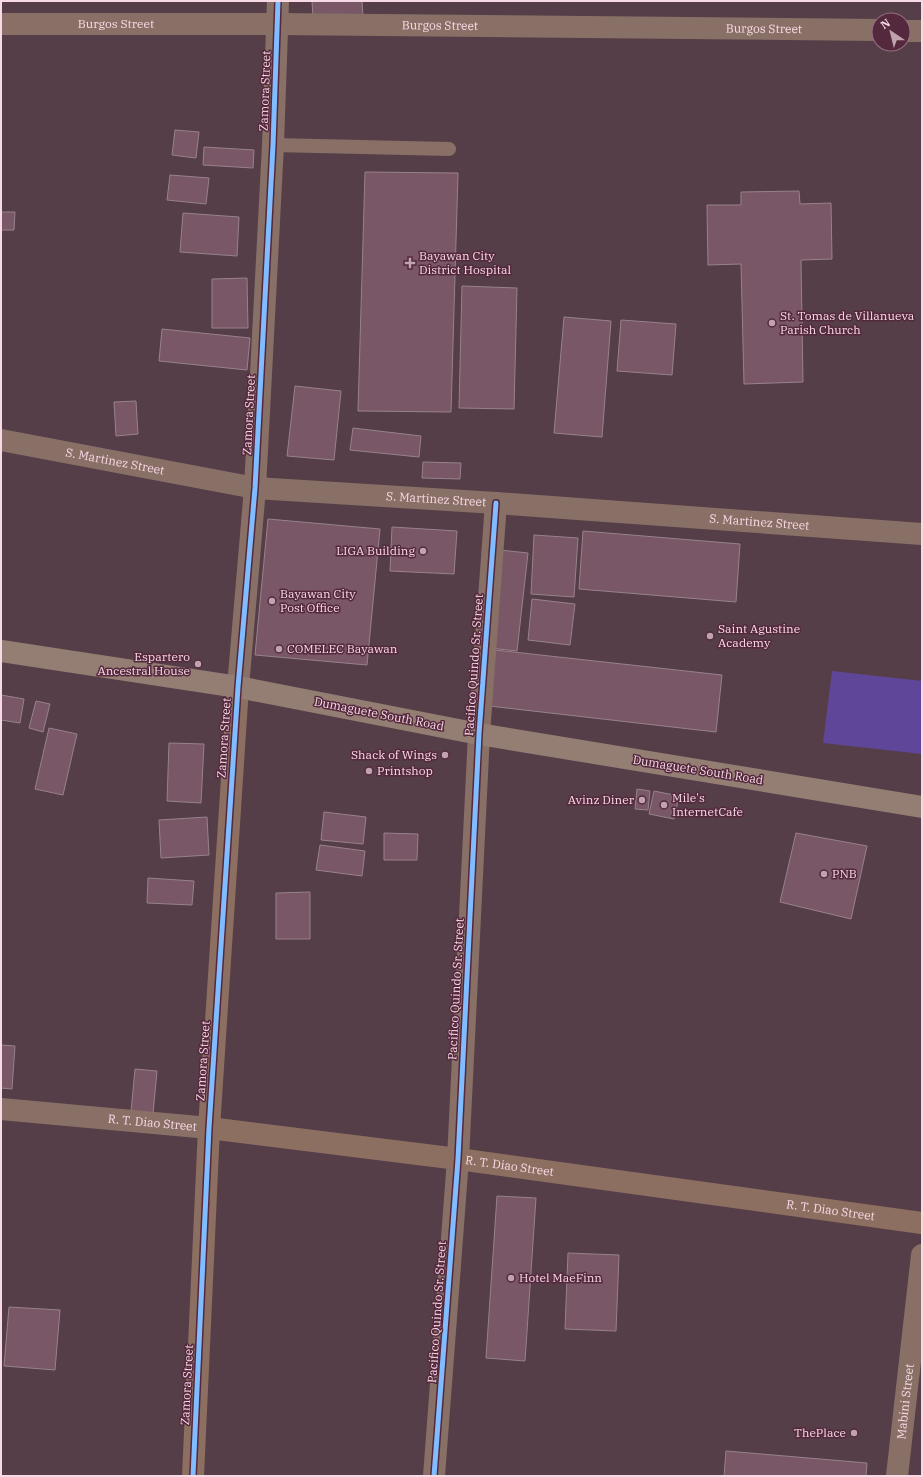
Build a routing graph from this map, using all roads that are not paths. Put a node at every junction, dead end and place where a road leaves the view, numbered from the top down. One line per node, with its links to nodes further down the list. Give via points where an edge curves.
1 (278, 1): 3 (street, Zamora Street)
2 (1, 24): 3 (street, Burgos Street)
3 (276, 24): 4 (street, Burgos Street); 7 (street, Zamora Street)
4 (871, 30)
5 (911, 31): 6 (street)
6 (922, 31)
7 (273, 145): 8 (lane); 10 (street, Zamora Street)
8 (450, 149)
9 (1, 440): 10 (street, S. Martinez Street)
10 (255, 488): 11 (street, S. Martinez Street); 14 (street, Zamora Street)
11 (496, 503): 12 (street, S. Martinez Street); 15 (street, Pacifico Quindo Sr. Street)
12 (922, 534)
13 (1, 651): 14 (highway, Dumaguete South Road)
14 (238, 687): 15 (highway, Dumaguete South Road); 18 (street, Zamora Street)
15 (479, 734): 16 (highway, Dumaguete South Road); 19 (street, Pacifico Quindo Sr. Street)
16 (922, 807)
17 (1, 1109): 18 (street, R. T. Diao Street)
18 (209, 1128): 19 (street, R. T. Diao Street); 22 (street, Zamora Street)
19 (458, 1159): 20 (street, R. T. Diao Street); 23 (street, Pacifico Quindo Sr. Street)
20 (922, 1223)
21 (922, 1255): 24 (street, Mabini Street)
22 (193, 1476)
23 (434, 1476)
24 (897, 1476)

